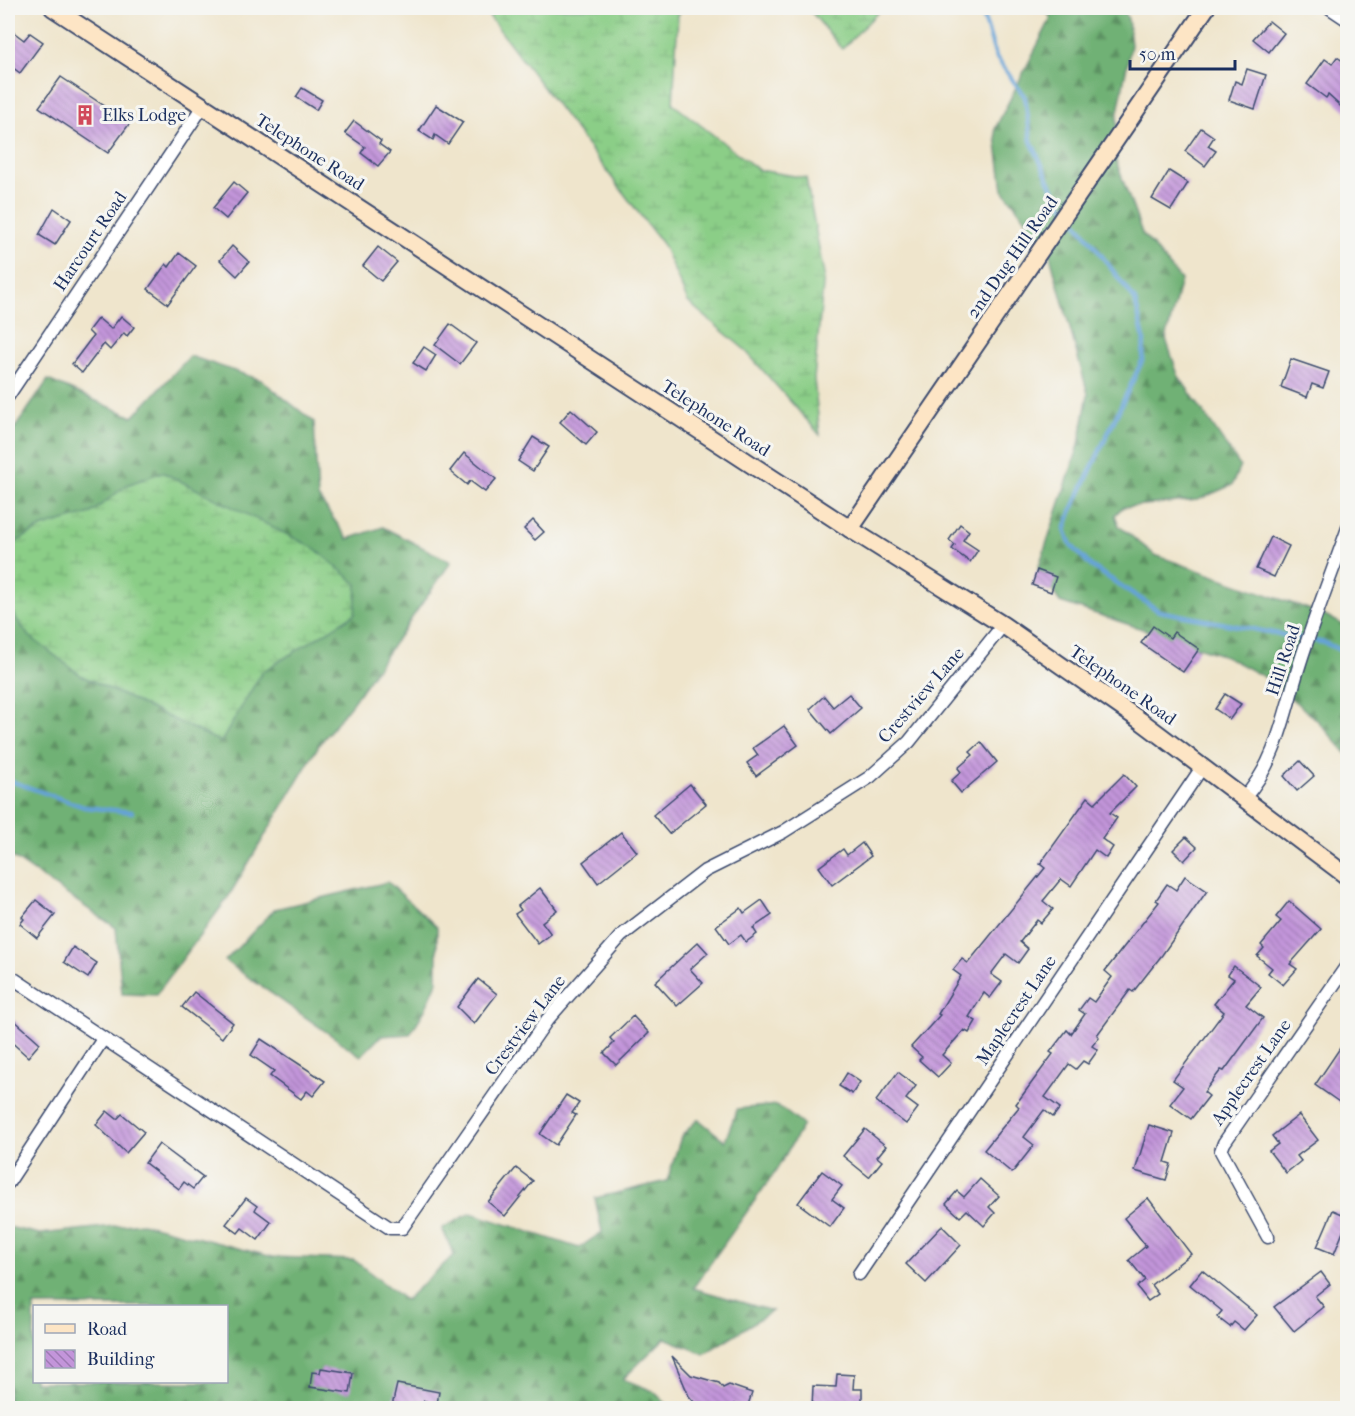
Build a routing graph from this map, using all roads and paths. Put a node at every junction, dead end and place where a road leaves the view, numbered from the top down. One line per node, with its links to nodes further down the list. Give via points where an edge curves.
1 (53, 8): 5 (street, Telephone Road)
2 (1206, 8): 8 (street, 2nd Dug Hill Road)
3 (1330, 8): 4 (street)
4 (1347, 20)
5 (203, 106): 6 (street, Harcourt Road); 8 (street, Telephone Road)
6 (8, 396)
7 (1347, 528): 11 (street, Hill Road, via 1270,761 1259,782)
8 (850, 529): 9 (street, Telephone Road)
9 (1003, 625): 10 (street, Telephone Road); 15 (street, Crestview Lane, via 909,742 870,777 783,832 705,871 621,936 547,1020 402,1228 390,1228)
10 (1203, 766): 11 (street, Telephone Road); 18 (street, Maplecrest Lane)
11 (1244, 798): 12 (street, Telephone Road)
12 (1347, 877)
13 (1347, 963): 17 (street, Applecrest Lane, via 1221,1151)
14 (8, 975): 15 (street)
15 (103, 1039): 16 (street)
16 (8, 1184)
17 (1268, 1237)
18 (859, 1274)

